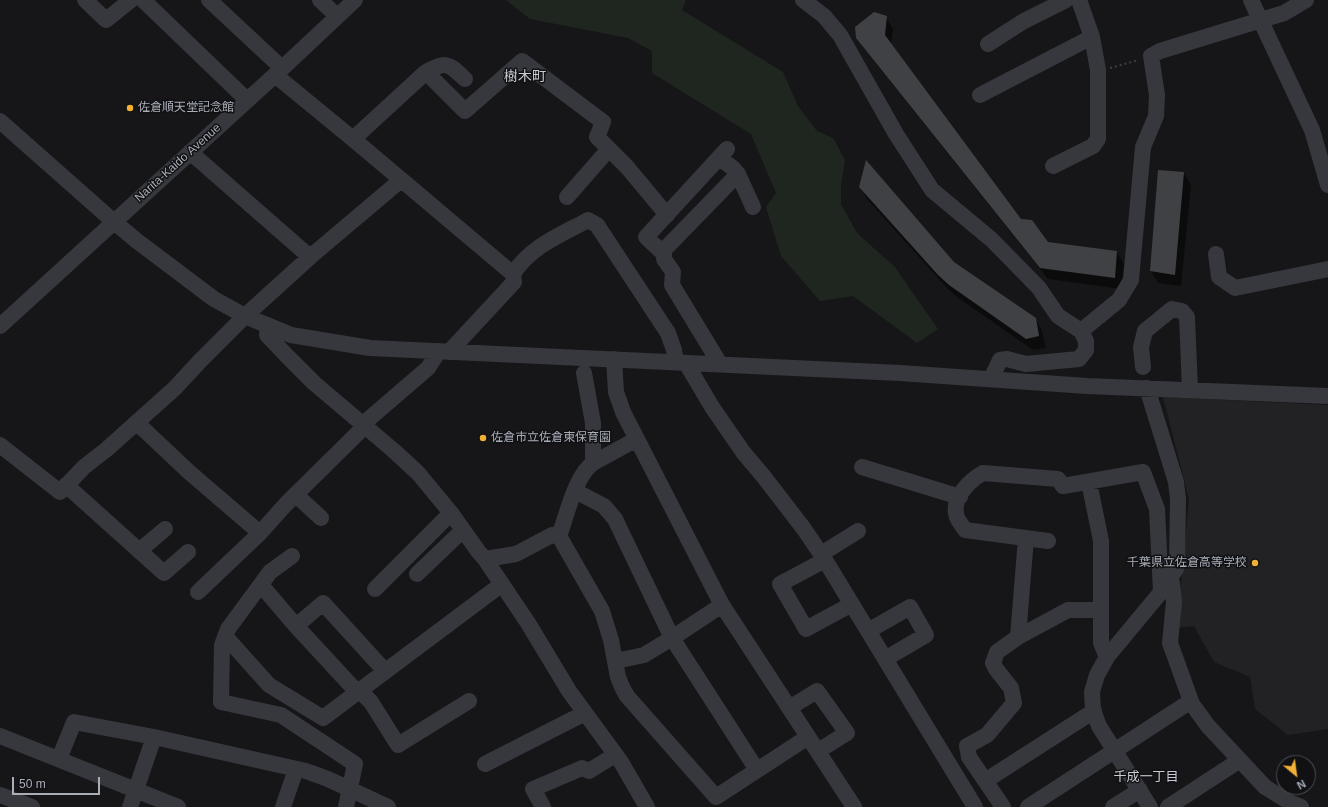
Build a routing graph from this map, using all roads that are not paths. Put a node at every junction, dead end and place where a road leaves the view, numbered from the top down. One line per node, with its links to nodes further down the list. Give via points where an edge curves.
1 (85, 0): 2 (street, via 106,20)
2 (131, 0)
3 (143, 0): 20 (street)
4 (209, 0): 16 (street)
5 (320, 0): 12 (street)
6 (355, 0): 12 (street, Narita-Kaido Avenue)
7 (803, 0): 41 (street, via 824,16 840,35 896,134 932,190 992,240 1039,288 1058,316)
8 (1066, 0): 15 (street, via 1024,21)
9 (1079, 0): 14 (street)
10 (1251, 0): 13 (street)
11 (1306, 0): 13 (street, via 1284,13)
12 (337, 16): 16 (street, Narita-Kaido Avenue)
13 (1261, 21): 28 (street, via 1312,130); 41 (street, via 1160,51 1151,56 1157,95 1156,116 1143,147 1130,280 1119,300)
14 (1092, 37): 19 (street); 25 (street, via 1098,70 1098,139 1093,146)
15 (988, 44)
16 (278, 71): 20 (street, Narita-Kaido Avenue); 22 (street)
17 (426, 72): 18 (street, via 445,64); 22 (street); 23 (street, via 465,111 522,61 603,122 597,137)
18 (465, 79)
19 (980, 95)
20 (247, 100): 24 (street, Narita-Kaido Avenue)
21 (0, 121): 32 (street)
22 (353, 139): 27 (street)
23 (609, 149): 29 (street); 31 (street)
24 (190, 152): 32 (street, Narita-Kaido Avenue); 35 (street)
25 (1053, 166)
26 (738, 174): 30 (street); 31 (street, via 723,153); 33 (street, via 664,250)
27 (401, 180): 35 (street); 37 (street)
28 (1328, 185)
29 (567, 197)
30 (754, 207)
31 (667, 215): 33 (street, via 646,237)
32 (113, 221): 38 (street, via 214,300); 40 (street, Narita-Kaido Avenue)
33 (664, 254): 45 (street, via 664,259 673,272 672,285)
34 (1216, 254): 36 (street, via 1219,277 1236,288)
35 (310, 257): 38 (street)
36 (1328, 269)
37 (513, 274): 42 (street, via 514,282); 44 (street, via 537,248 588,220 597,225 668,333)
38 (245, 316): 39 (street); 52 (street)
39 (268, 325): 42 (street, via 291,335 370,348); 53 (street, via 267,335 288,358)
40 (0, 326)
41 (1081, 331): 48 (street, via 1086,341 1086,350 1079,359 1026,364 1007,359 1000,360)
42 (444, 351): 43 (street); 53 (street)
43 (614, 359): 44 (street); 54 (street, via 616,392)
44 (681, 363): 45 (street); 75 (street, via 743,452)
45 (720, 364): 48 (street)
46 (1143, 367): 50 (street, via 1141,347 1145,331 1172,309 1182,310 1187,317)
47 (584, 373): 56 (street, via 593,423)
48 (991, 379): 49 (street)
49 (1147, 388): 50 (street); 80 (street, via 1176,482 1178,499 1177,563)
50 (1190, 390): 51 (street)
51 (1328, 396)
52 (137, 423): 59 (street); 68 (street)
53 (364, 425): 61 (street); 63 (street, via 418,473)
54 (637, 439): 56 (street); 84 (street)
55 (0, 445): 59 (street, via 60,492)
56 (593, 463): 60 (street, via 580,477)
57 (862, 467): 62 (street)
58 (1089, 482): 62 (street, via 1063,486 1058,479 983,473 974,478); 80 (street, via 1143,472 1157,509); 85 (street, via 1101,541)
59 (66, 485): 72 (street)
60 (575, 491): 69 (street); 90 (street, via 604,506 615,519)
61 (296, 495): 64 (street); 68 (street)
62 (960, 496): 70 (street, via 956,504 956,514 965,530)
63 (451, 513): 66 (street); 81 (street)
64 (321, 518)
65 (165, 530): 72 (street)
66 (463, 530): 76 (street); 77 (street)
67 (858, 531): 75 (street)
68 (260, 533): 82 (street)
69 (559, 536): 76 (street, via 552,535 516,554); 93 (street, via 602,611)
70 (1026, 538): 71 (street); 89 (street)
71 (1048, 541)
72 (139, 551): 73 (street, via 164,573)
73 (188, 552)
74 (292, 556): 79 (street, via 270,572)
75 (823, 556): 83 (street); 83 (street, via 780,584 806,629)
76 (485, 559): 78 (street)
77 (417, 574)
78 (502, 584): 94 (street); 101 (street, via 569,691)
79 (261, 585): 86 (street); 88 (street)
80 (1164, 587): 91 (street); 98 (street, via 1172,583 1174,602 1170,643)
81 (375, 589)
82 (198, 592)
83 (852, 604): 87 (street)
84 (722, 605): 90 (street); 99 (street)
85 (1101, 610): 89 (street, via 1068,610); 91 (street, via 1101,643)
86 (296, 626): 94 (street, via 323,603); 95 (street)
87 (868, 631): 92 (street); 92 (street, via 910,607 926,635)
88 (225, 636): 95 (street, via 269,685 323,718); 114 (street, via 222,645 221,702 280,715 355,764)
89 (1018, 636): 113 (street, via 997,652 993,663 1011,688 1014,703 987,735 967,746 969,757)
90 (672, 638): 93 (street, via 644,655); 112 (street)
91 (1107, 657): 100 (street, via 1097,675 1092,692)
92 (885, 659): 128 (street)
93 (616, 661): 96 (street, via 618,677)
94 (385, 672): 95 (street)
95 (358, 691): 97 (street, via 371,702 398,745)
96 (626, 694): 112 (street, via 716,798); 126 (street, via 620,700)
97 (469, 701)
98 (1191, 701): 105 (street); 109 (street, via 1208,726)
99 (789, 708): 104 (street); 106 (street, via 817,690 847,733)
100 (1094, 711): 105 (street, via 1099,726); 113 (street)
101 (586, 713): 107 (street); 110 (street)
102 (0, 736): 108 (street)
103 (154, 737): 108 (street, via 74,722); 111 (street); 115 (street)
104 (808, 737): 106 (street); 112 (street)
105 (1115, 750): 116 (street); 130 (street)
106 (818, 751): 127 (street)
107 (615, 755): 124 (street, via 588,771 582,768 533,789); 125 (street)
108 (59, 759): 115 (street)
109 (1240, 760): 133 (street); 134 (street, via 1265,788)
110 (485, 764)
111 (296, 769): 114 (street); 121 (street)
112 (757, 770)
113 (985, 781): 129 (street)
114 (350, 789): 122 (street); 123 (street)
115 (136, 790): 119 (street); 120 (street)
116 (1140, 790): 131 (street); 132 (street)
117 (0, 795): 118 (street)
118 (32, 807)
119 (130, 807)
120 (178, 807)
121 (283, 807)
122 (346, 807)
123 (388, 807)
124 (543, 807)
125 (647, 807)
126 (710, 807)
127 (854, 807)
128 (975, 807)
129 (1003, 807)
130 (1028, 807)
131 (1113, 807)
132 (1150, 807)
133 (1168, 807)
134 (1301, 807)

